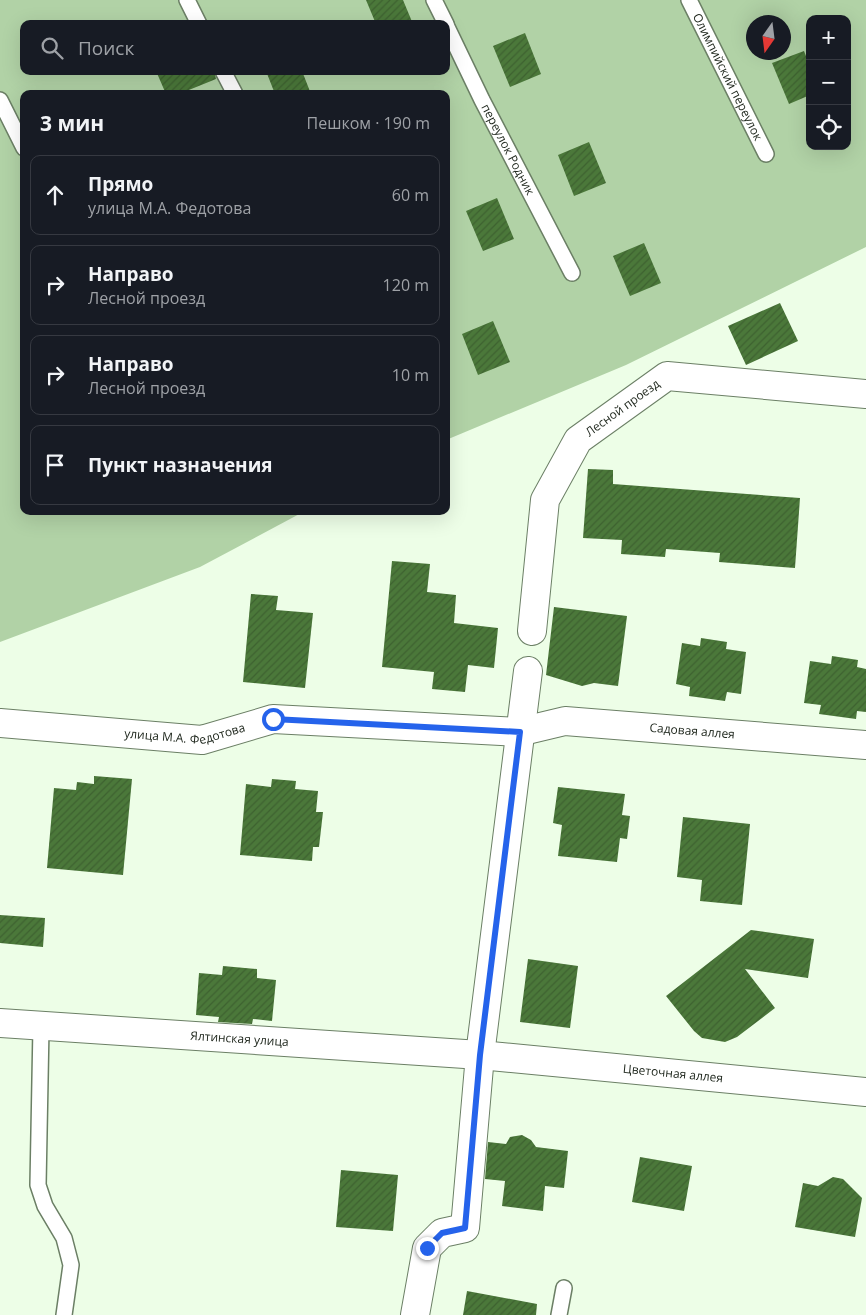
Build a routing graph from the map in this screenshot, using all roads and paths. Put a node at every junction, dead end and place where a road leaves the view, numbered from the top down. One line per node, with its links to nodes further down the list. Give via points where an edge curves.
1 (187, 0): 4 (lane)
2 (434, 0): 5 (lane, переулок Родник)
3 (689, 0): 11 (lane, Олимпийский переулок)
4 (197, 20)
5 (444, 20)
6 (450, 32): 12 (lane, переулок Родник)
7 (225, 75): 8 (lane)
8 (233, 90)
9 (0, 100): 10 (lane)
10 (20, 140)
11 (766, 154)
12 (572, 273)
13 (866, 394): 14 (street, Лесной проезд, via 667,376 578,440 545,500)
14 (532, 631)
15 (528, 671): 17 (street)
16 (0, 723): 17 (street, улица М.А. Федотова, via 202,740 273,719)
17 (520, 732): 18 (street, Садовая аллея, via 565,721); 21 (street)
18 (866, 745)
19 (0, 1023): 20 (street, Ялтинская улица)
20 (41, 1027): 21 (street, Ялтинская улица); 24 (lane, via 38,1185 45,1206 64,1238 71,1265)
21 (480, 1055): 22 (street, Цветочная аллея); 25 (street, via 465,1228 442,1233 427,1248)
22 (866, 1092)
23 (564, 1288): 26 (lane)
24 (64, 1315)
25 (415, 1315)
26 (559, 1315)

